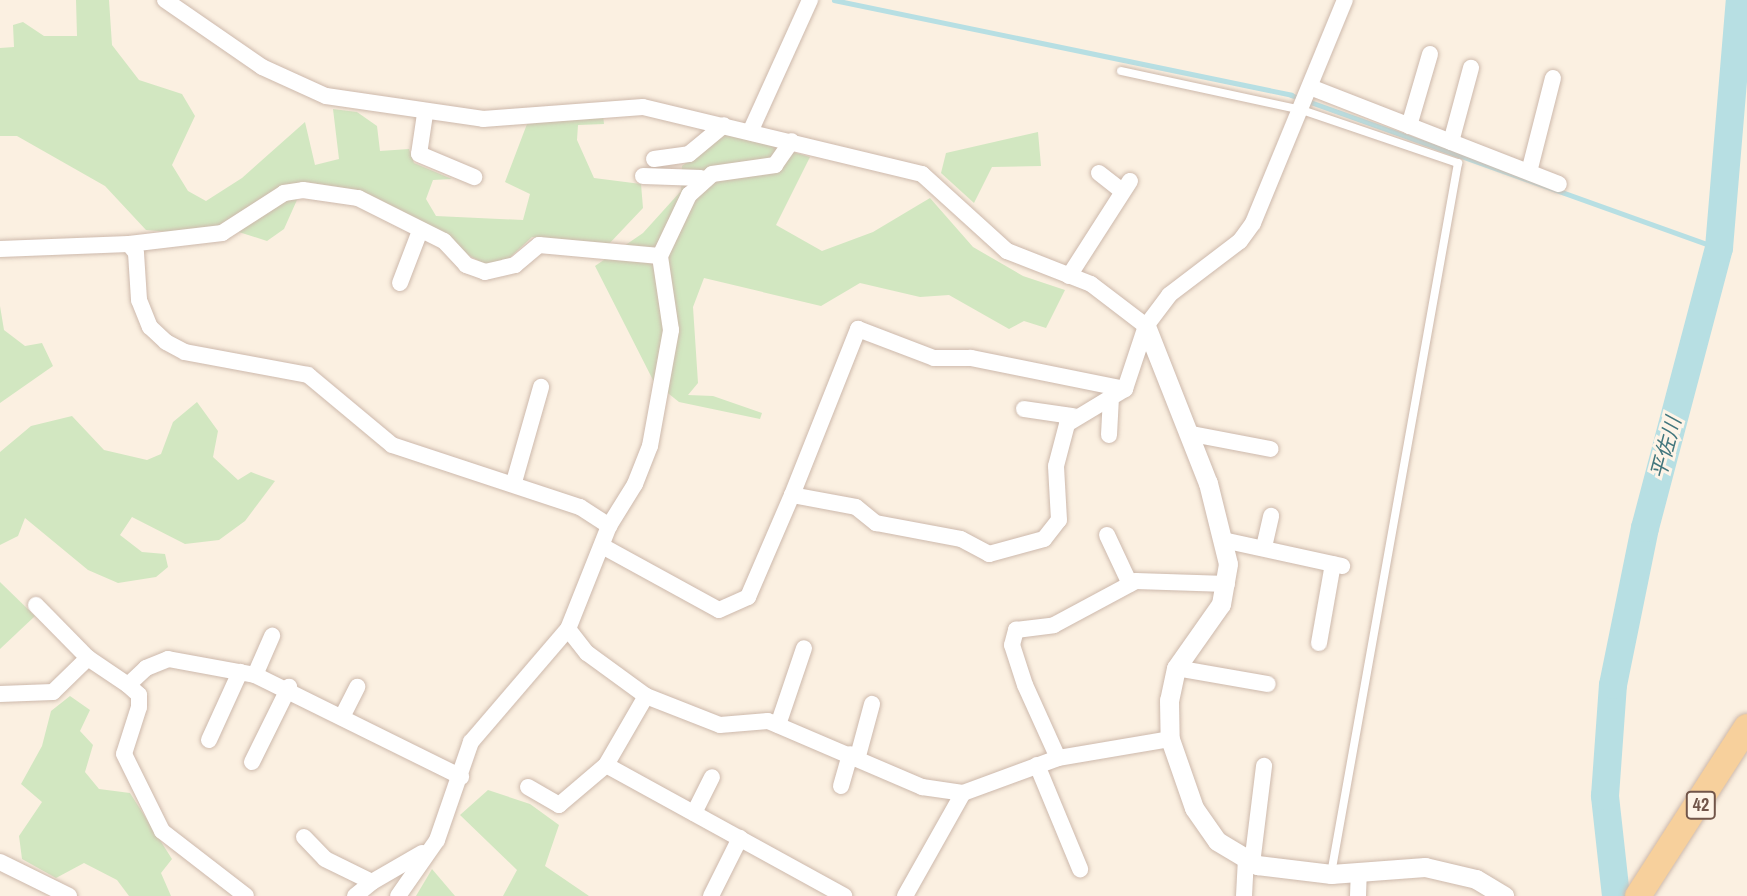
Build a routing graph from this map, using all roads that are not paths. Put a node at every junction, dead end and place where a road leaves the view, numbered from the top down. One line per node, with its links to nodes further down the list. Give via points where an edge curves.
1 (164, 0): 9 (street, via 262,67 307,89)
2 (810, 0): 12 (street)
3 (1345, 0): 8 (street)
4 (1430, 54): 11 (street)
5 (1471, 68): 14 (street)
6 (1121, 71): 8 (lane)
7 (1553, 78): 16 (street)
8 (1306, 99): 11 (street); 28 (street, via 1253,223 1240,241 1169,295); 85 (lane, via 1458,163)
9 (425, 114): 10 (street, via 501,119 621,106); 19 (street, via 419,154)
10 (724, 125): 12 (street); 15 (street, via 689,154)
11 (1409, 126): 14 (street)
12 (751, 130): 13 (street)
13 (792, 141): 20 (street, via 762,172); 27 (street, via 922,174 1007,251)
14 (1451, 142): 16 (street)
15 (653, 159)
16 (1529, 172): 21 (street)
17 (1099, 173): 27 (street, via 1126,186)
18 (643, 176): 20 (street)
19 (474, 177)
20 (701, 178): 25 (street)
21 (1559, 184)
22 (416, 230): 23 (street, via 358,198 303,190 284,192 222,233); 25 (street, via 485,272 515,265 539,245); 26 (street)
23 (129, 244): 24 (street); 37 (street, via 136,253 139,300 150,327 166,342 185,352 308,375 391,445)
24 (0, 249)
25 (660, 256): 40 (street, via 671,330 650,446)
26 (398, 275)
27 (1069, 276): 28 (street, via 1132,309)
28 (1146, 326): 30 (street); 34 (street)
29 (541, 387): 37 (street)
30 (1125, 389): 31 (street); 38 (street, via 971,358 934,358 858,330)
31 (1111, 402): 33 (street); 35 (street)
32 (1024, 409): 33 (street)
33 (1072, 416): 38 (street, via 1056,466 1055,530 1016,549 975,551 961,539 876,523 856,507)
34 (1192, 434): 36 (street); 42 (street)
35 (1109, 435)
36 (1271, 449)
37 (514, 482): 40 (street, via 590,511)
38 (792, 495): 43 (street, via 748,597 733,608 699,603)
39 (1270, 516): 44 (street)
40 (609, 526): 43 (street)
41 (1107, 535): 45 (street)
42 (1223, 540): 44 (street); 46 (street)
43 (604, 547): 48 (street)
44 (1264, 547): 50 (street, via 1337,565)
45 (1130, 584): 46 (street); 68 (street, via 1054,625 1016,630 1012,645 1025,685)
46 (1227, 584): 53 (street, via 1221,604)
47 (36, 605): 52 (street)
48 (568, 629): 60 (street, via 587,653); 73 (street, via 495,708 471,742)
49 (272, 636): 54 (street)
50 (1319, 643)
51 (804, 648): 63 (street)
52 (88, 658): 56 (street); 59 (street, via 53,692)
53 (1176, 668): 55 (street); 65 (street)
54 (248, 673): 56 (street, via 168,659 146,668); 57 (street); 66 (street)
55 (1268, 684)
56 (128, 685): 90 (street, via 139,695 139,707 124,754 162,831)
57 (289, 687): 62 (street); 69 (street)
58 (357, 687): 62 (street)
59 (0, 694)
60 (646, 696): 63 (street, via 720,724); 70 (street)
61 (872, 704): 67 (street)
62 (342, 717): 73 (street)
63 (778, 725): 67 (street)
64 (1747, 727): 87 (main road, 42)
65 (1170, 739): 68 (street); 83 (street, via 1198,815 1217,841)
66 (209, 740)
67 (854, 755): 75 (street); 77 (street, via 922,787)
68 (1058, 758): 71 (street)
69 (252, 762)
70 (606, 765): 76 (street, via 559,805); 78 (street, via 618,778)
71 (1037, 765): 77 (street); 84 (street)
72 (1264, 766): 83 (street)
73 (461, 777): 81 (street)
74 (712, 777): 78 (street)
75 (841, 786)
76 (528, 787)
77 (963, 793): 95 (street)
78 (694, 813): 80 (street)
79 (304, 836): 86 (street, via 325,859)
80 (740, 838): 93 (street); 94 (street)
81 (437, 840): 86 (street, via 414,862); 92 (street)
82 (0, 862): 89 (street)
83 (1249, 863): 85 (street); 96 (street)
84 (1080, 869)
85 (1346, 873): 88 (street, via 1425,867); 97 (street); 98 (street)
86 (372, 881): 91 (street)
87 (1644, 888)
88 (1482, 890): 99 (street)
89 (69, 896)
90 (246, 896)
91 (355, 896)
92 (398, 896)
93 (711, 896)
94 (844, 896)
95 (905, 896)
96 (1244, 896)
97 (1348, 896)
98 (1358, 896)
99 (1504, 896)

